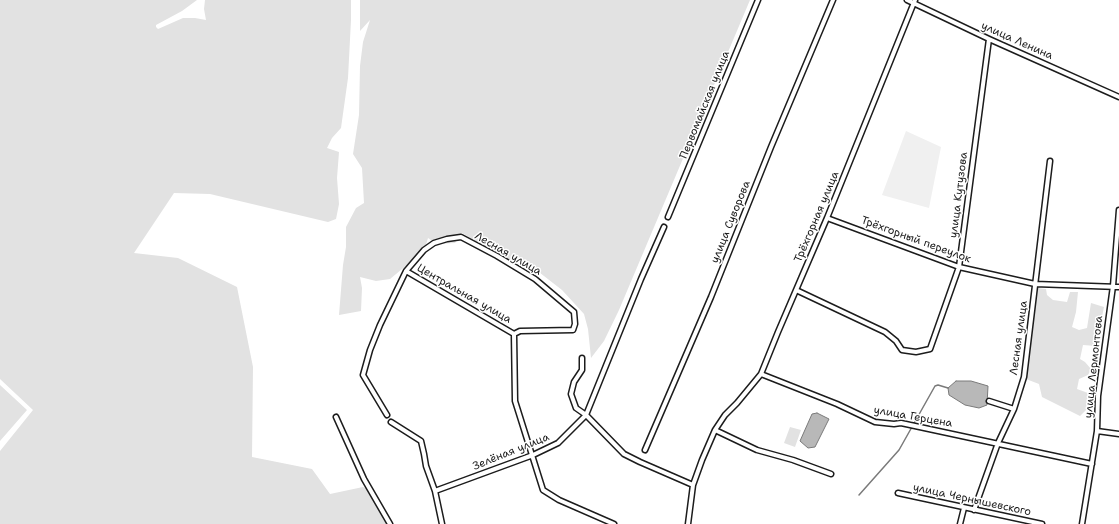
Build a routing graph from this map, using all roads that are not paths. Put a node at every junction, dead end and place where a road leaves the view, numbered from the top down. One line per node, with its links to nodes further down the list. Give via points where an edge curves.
1 (758, 0): 9 (street, Первомайская улица)
2 (833, 0): 31 (street, улица Суворова)
3 (907, 0): 4 (street, улица Ленина)
4 (915, 2): 5 (street, улица Ленина); 10 (street, Трёхгорная улица)
5 (989, 39): 6 (street, улица Ленина); 12 (street, улица Кутузова)
6 (1119, 97)
7 (1050, 161): 14 (street, Лесная улица)
8 (1119, 210): 15 (street, улица Лермонтова)
9 (668, 218)
10 (827, 218): 12 (street, Трёхгорный переулок); 17 (street, Трёхгорная улица)
11 (664, 227): 24 (street)
12 (959, 267): 14 (street, Трёхгорный переулок); 17 (street, улица Кутузова, via 930,349 916,352 902,350 885,332)
13 (406, 271): 18 (street, Центральная улица); 18 (street, Лесная улица, via 424,250 434,243 461,237 535,279 574,312 573,330 520,331); 23 (street, via 375,337 363,375)
14 (1035, 284): 15 (street, Трёхгорный переулок); 22 (street, Лесная улица, via 1024,377)
15 (1112, 286): 16 (street, Трёхгорный переулок); 28 (street, улица Лермонтова, via 1098,396)
16 (1119, 287)
17 (796, 290): 20 (street, Трёхгорная улица)
18 (514, 334): 32 (street, Центральная улица, via 515,401)
19 (582, 358): 24 (street, via 582,370 574,382 571,394 576,408)
20 (761, 374): 27 (street, Трёхгорная улица, via 725,414); 30 (street, улица Герцена, via 875,422 901,423)
21 (989, 401): 22 (street)
22 (1014, 410): 30 (street, Лесная улица)
23 (387, 415)
24 (586, 415): 32 (street, Зелёная улица, via 558,443); 35 (street, via 624,454)
25 (336, 416): 40 (street, via 364,479)
26 (391, 422): 36 (street, via 420,441)
27 (716, 430): 34 (street, via 757,450); 35 (street, Трёхгорная улица)
28 (1097, 431): 29 (street); 33 (street, улица Лермонтова)
29 (1119, 434)
30 (998, 443): 33 (street, улица Герцена); 39 (street, Лесная улица)
31 (645, 450)
32 (533, 455): 36 (street, Зелёная улица); 42 (street, Центральная улица, via 543,490 559,500)
33 (1092, 464): 46 (street, улица Лермонтова)
34 (831, 474)
35 (694, 485): 43 (street, Трёхгорная улица)
36 (434, 491): 41 (street)
37 (898, 493): 38 (street, улица Чернышевского)
38 (964, 508): 39 (street, улица Чернышевского); 44 (street)
39 (974, 510): 45 (street, улица Чернышевского)
40 (390, 524)
41 (442, 524)
42 (614, 524)
43 (688, 524)
44 (960, 524)
45 (1042, 524)
46 (1082, 524)

